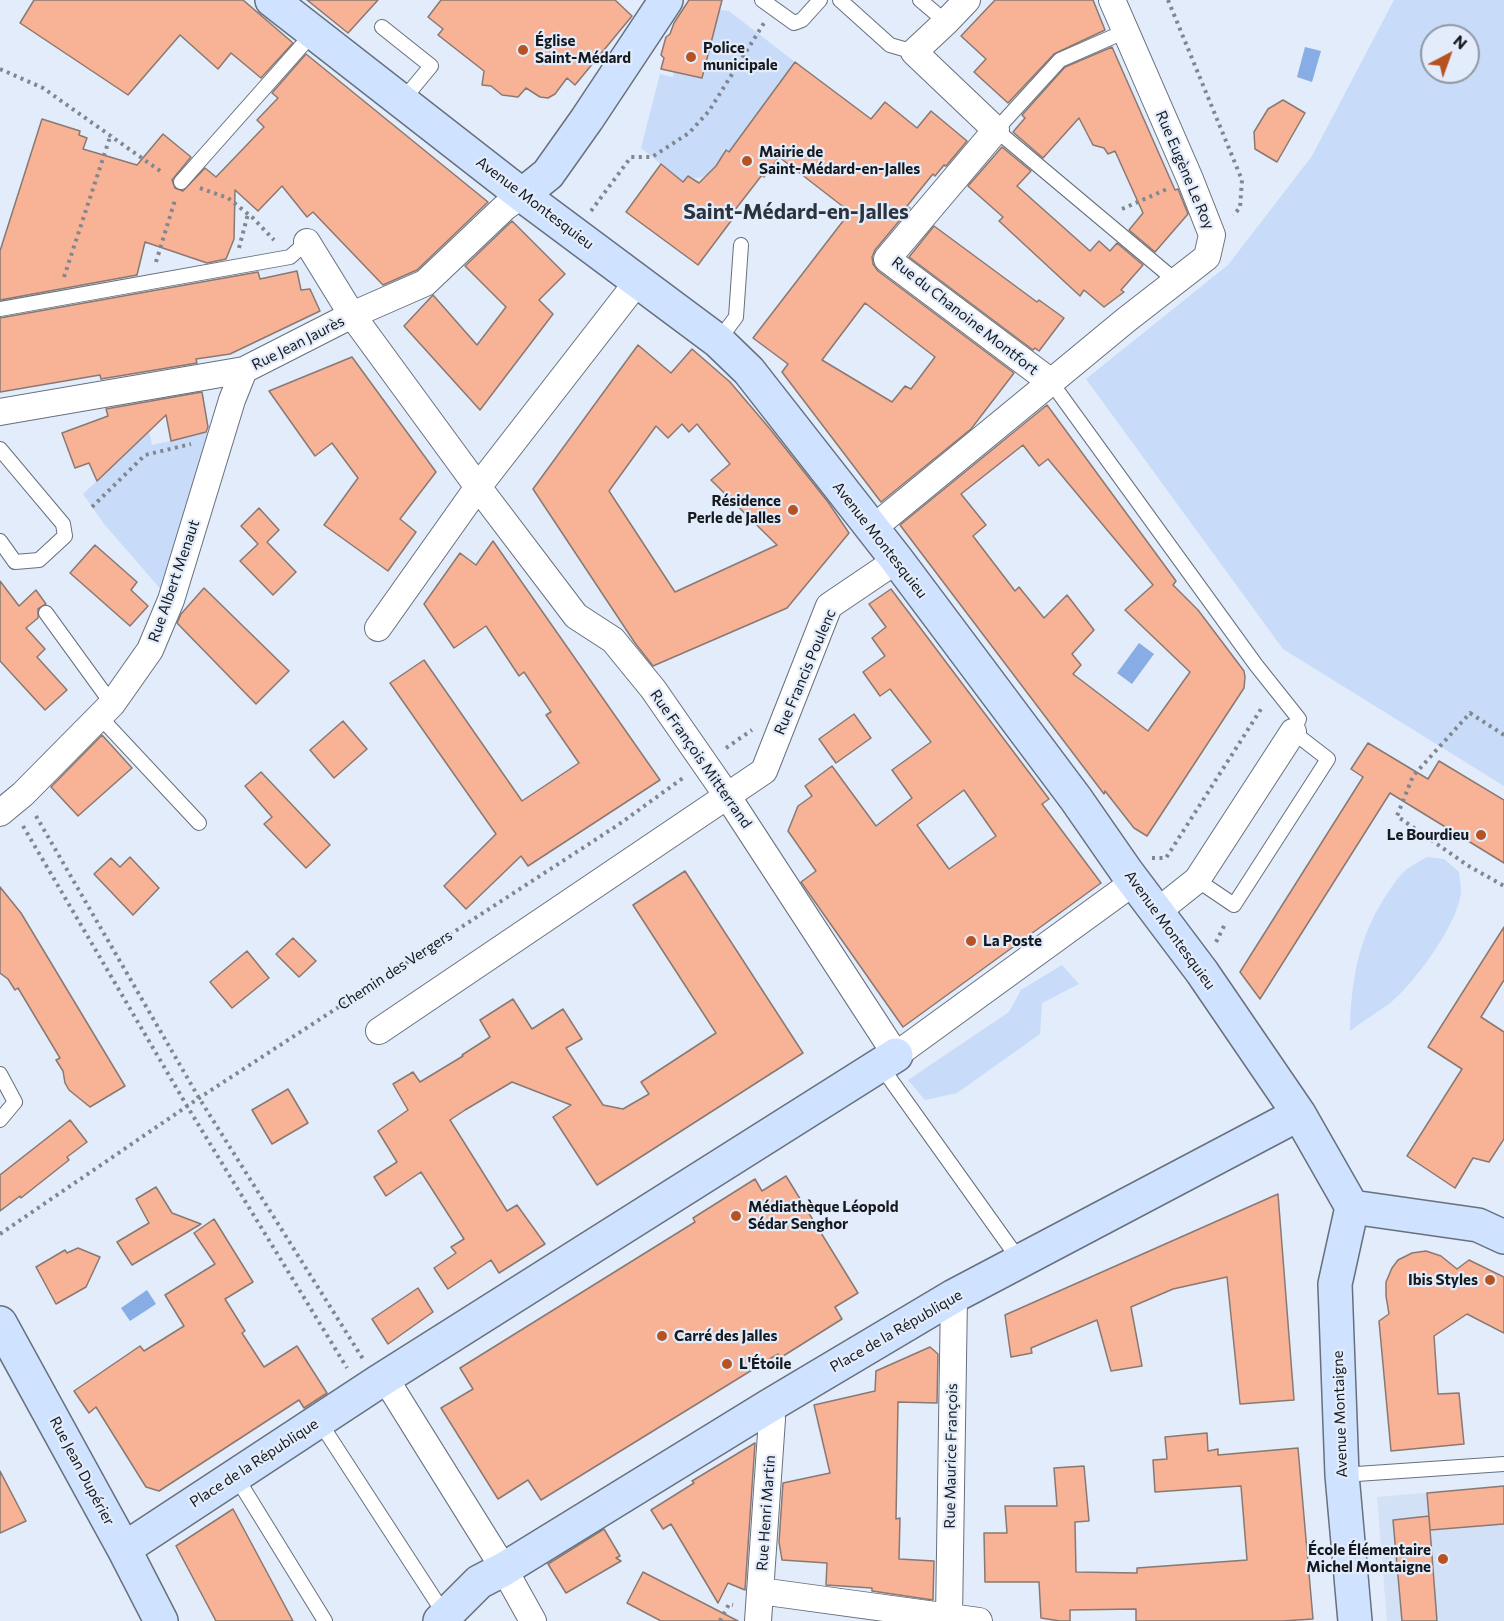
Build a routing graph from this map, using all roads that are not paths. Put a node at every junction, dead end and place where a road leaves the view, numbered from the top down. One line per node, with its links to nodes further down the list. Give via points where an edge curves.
1 (272, 0): 12 (street, Avenue Montesquieu)
2 (666, 0): 17 (street, via 548,174)
3 (820, 0): 8 (lane, via 802,20 794,23)
4 (840, 0): 13 (lane, via 891,45)
5 (920, 0): 9 (lane)
6 (967, 0): 9 (street)
7 (1112, 0): 11 (street, Rue Eugène Le Roy)
8 (767, 4)
9 (946, 22): 13 (street)
10 (382, 27): 14 (lane, via 431,66)
11 (1126, 31): 15 (lane, via 1060,60); 21 (street, Rue Eugène Le Roy, via 1212,235 1207,257)
12 (314, 32): 14 (street, Avenue Montesquieu); 16 (lane)
13 (914, 52): 15 (street)
14 (402, 101): 17 (street, Avenue Montesquieu)
15 (996, 130): 21 (lane); 26 (street, Rue du Chanoine Montfort, via 887,259)
16 (181, 182)
17 (522, 195): 20 (street, Avenue Montesquieu); 23 (street, Rue Jean Jaurès, via 425,283)
18 (741, 245): 24 (lane, via 736,317)
19 (298, 249): 22 (lane, via 234,266); 23 (street, Rue François Mitterrand)
20 (638, 281): 24 (street, Avenue Montesquieu); 29 (street)
21 (1176, 281): 26 (street, Rue Eugène Le Roy)
22 (0, 309)
23 (352, 315): 25 (street, Rue Jean Jaurès); 29 (street, Rue François Mitterrand)
24 (718, 341): 30 (street, Avenue Montesquieu, via 749,371)
25 (244, 370): 27 (street, Rue Jean Jaurès); 35 (street, Rue Albert Menaut, via 171,600 150,650)
26 (1052, 382): 30 (street, Rue du Chanoine Montfort); 36 (lane, via 1299,719)
27 (0, 412)
28 (0, 449): 31 (lane, via 63,524 65,536 39,560 15,562)
29 (478, 487): 34 (street); 37 (street, Rue François Mitterrand, via 576,616 613,640)
30 (872, 529): 32 (street, Avenue Montesquieu)
31 (0, 541)
32 (897, 560): 37 (street, Rue Francis Poulenc, via 829,606 764,771); 40 (street, Avenue Montesquieu)
33 (46, 613): 35 (lane)
34 (378, 628)
35 (105, 710): 38 (street, Rue Albert Menaut); 39 (lane)
36 (1293, 732): 41 (street); 41 (lane, via 1328,759 1234,905)
37 (728, 797): 43 (street); 44 (street, Rue François Mitterrand)
38 (11, 804)
39 (199, 823)
40 (1130, 877): 42 (street, Avenue Montesquieu); 44 (street)
41 (1197, 880): 42 (street)
42 (1158, 911): 46 (street, Avenue Montesquieu)
43 (379, 1031)
44 (888, 1060): 50 (lane); 53 (street, Place de la République)
45 (0, 1074): 47 (lane, via 15,1102)
46 (1299, 1114): 48 (street, Avenue Montesquieu); 50 (street, Place de la République)
47 (0, 1120)
48 (1352, 1208): 49 (street, via 1478,1225); 58 (street, Avenue Montaigne, via 1335,1284)
49 (1504, 1237)
50 (1020, 1261): 51 (street, Place de la République)
51 (954, 1296): 54 (street, Place de la République); 62 (street, Rue Maurice François)
52 (0, 1323): 59 (street, Rue Jean Dupérier)
53 (375, 1384): 55 (street, Place de la République); 60 (street)
54 (769, 1406): 60 (street, Place de la République); 61 (street, Rue Henri Martin, via 772,1419)
55 (319, 1420): 57 (street, Place de la République); 63 (lane)
56 (1504, 1464): 58 (lane)
57 (235, 1475): 59 (street, Place de la République); 65 (lane)
58 (1342, 1475): 69 (street, Avenue Montaigne)
59 (124, 1549): 64 (street, Rue Jean Dupérier)
60 (504, 1569): 63 (street, Place de la République, via 479,1582); 66 (street)
61 (760, 1591): 62 (street); 67 (street, Rue Henri Martin)
62 (949, 1617): 68 (street)
63 (442, 1618)
64 (160, 1621)
65 (325, 1621)
66 (533, 1621)
67 (758, 1621)
68 (979, 1621)
69 (1355, 1621)

